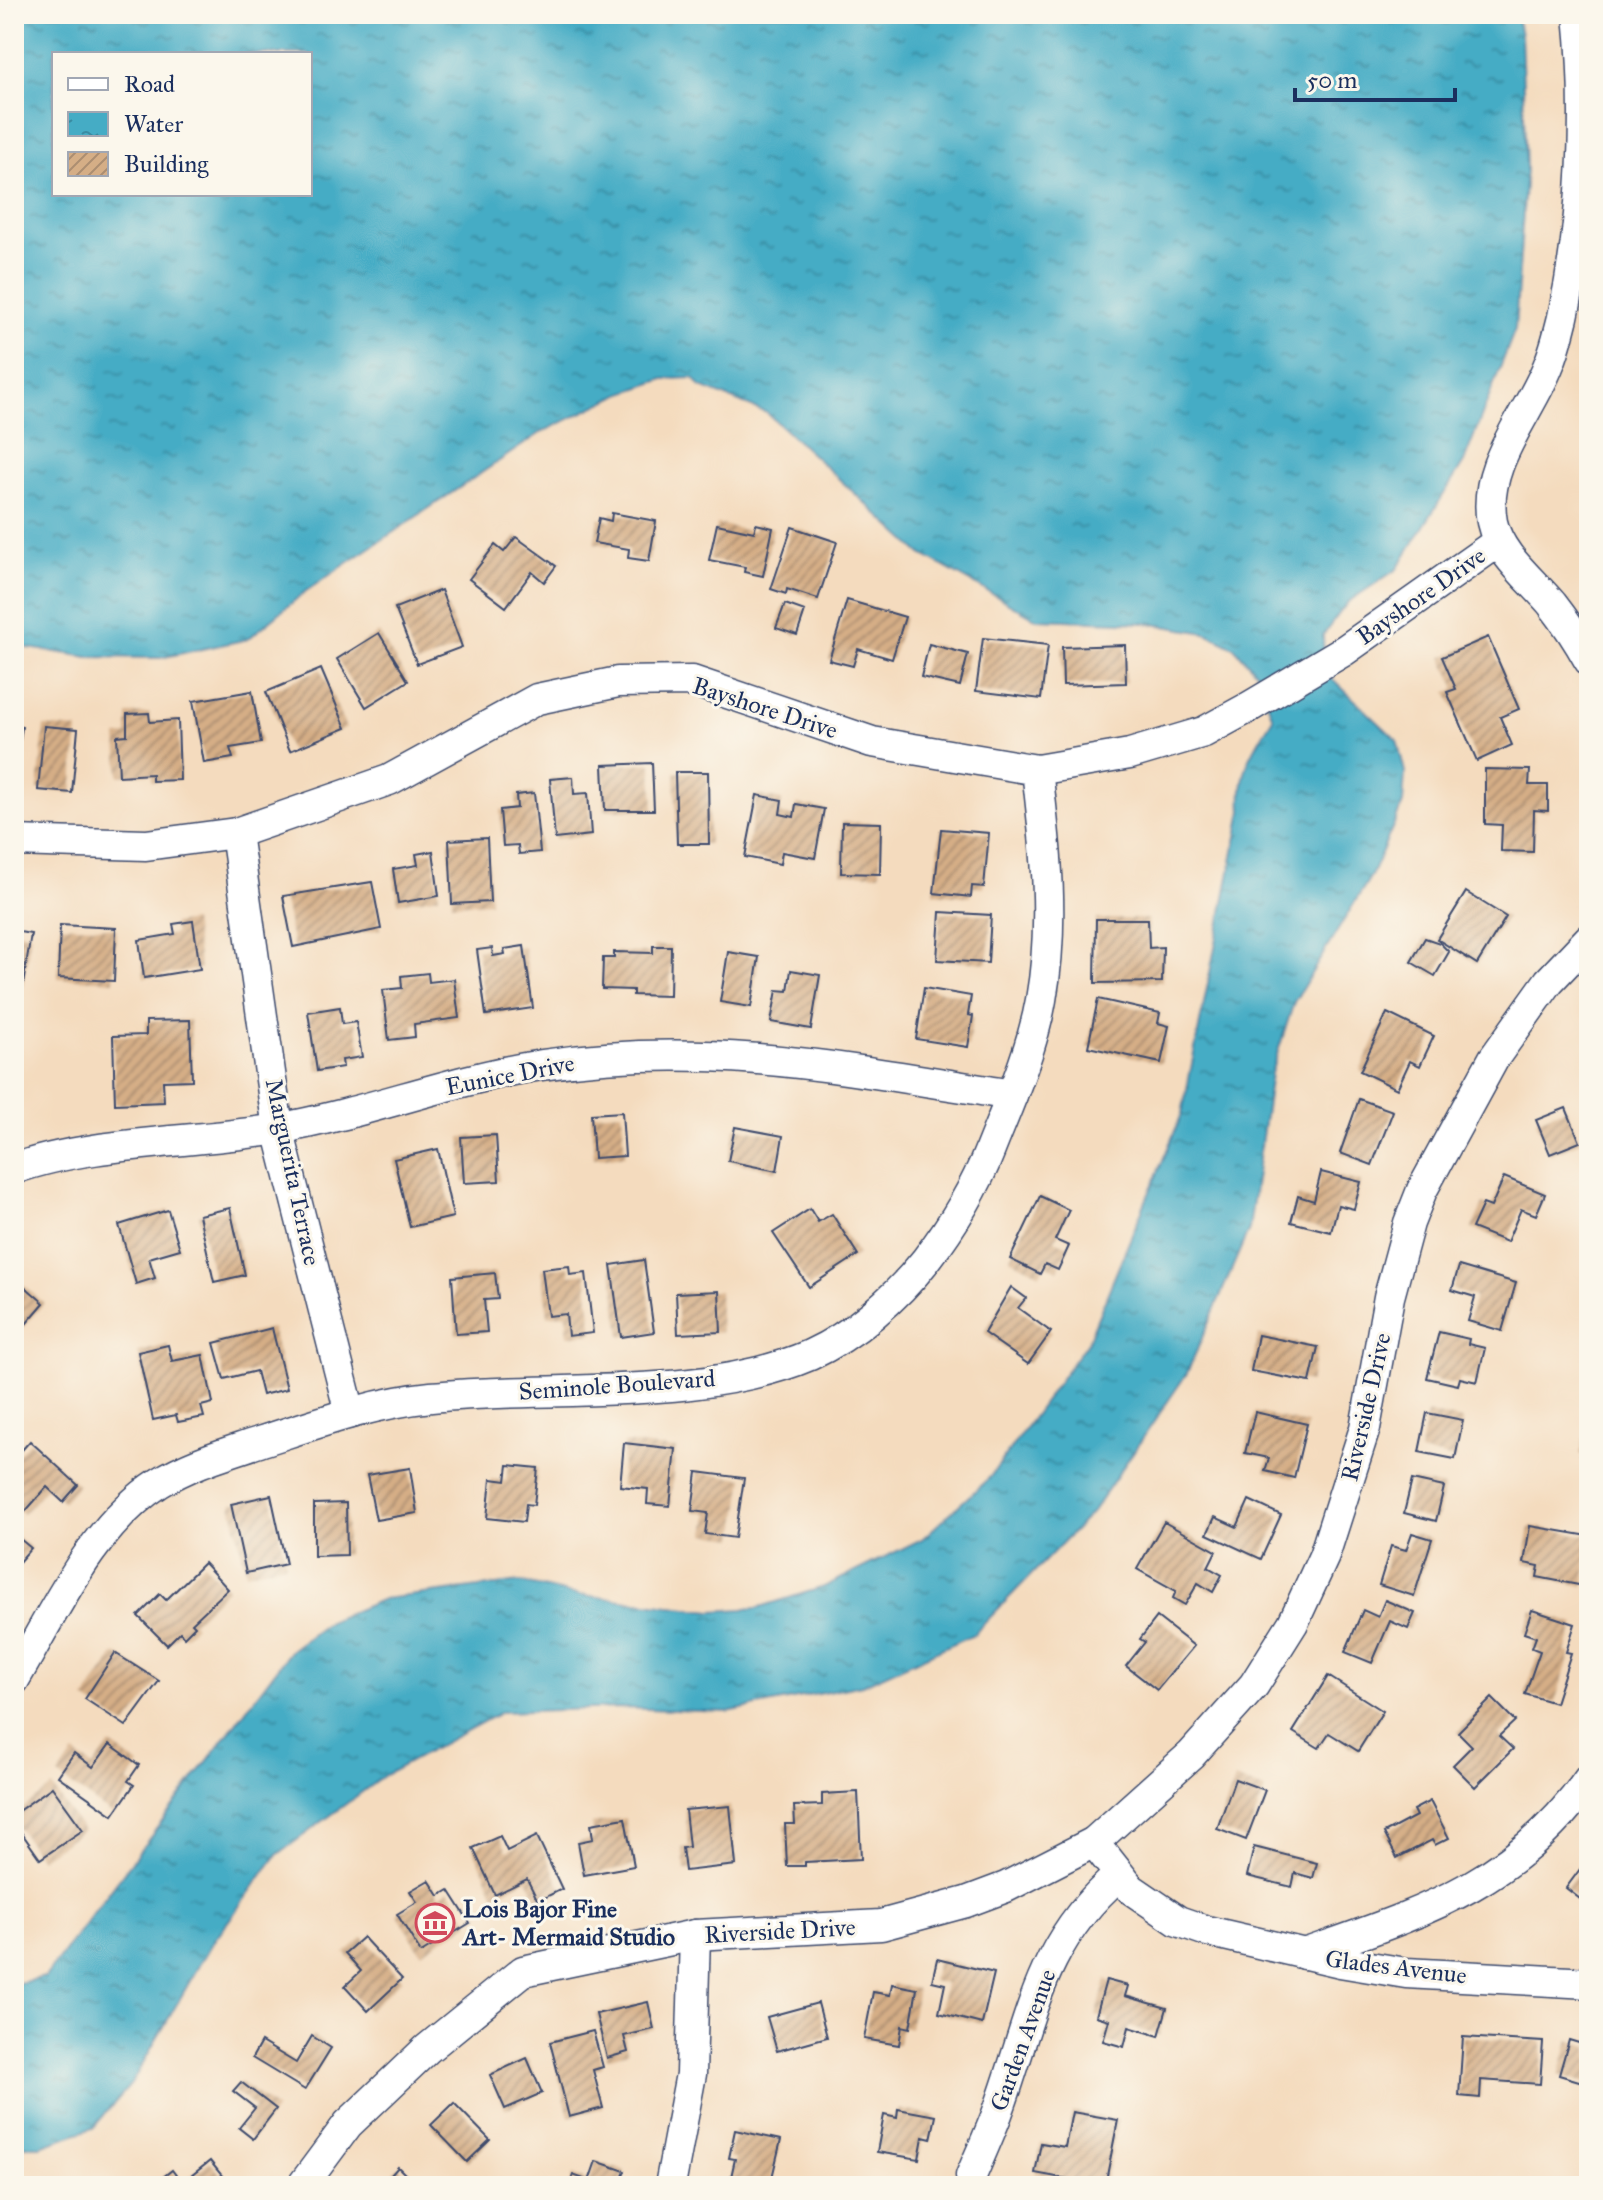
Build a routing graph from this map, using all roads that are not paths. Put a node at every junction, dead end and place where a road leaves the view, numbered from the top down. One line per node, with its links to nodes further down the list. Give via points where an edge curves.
1 (1579, 14): 2 (street, via 1583,136 1569,278 1550,364 1491,489)
2 (1498, 542): 3 (street, via 1558,613); 4 (street, Bayshore Drive, via 1345,650 1246,709 1171,745)
3 (1589, 660)
4 (1037, 770): 5 (street, Bayshore Drive, via 872,742 692,681 618,682 537,699 389,780); 8 (street, Seminole Boulevard, via 1048,868 1047,952 1041,1003)
5 (236, 833): 6 (street, Bayshore Drive, via 146,845); 9 (street, Marguerita Terrace)
6 (14, 841)
7 (1589, 939): 14 (street, Riverside Drive, via 1549,981 1494,1058 1422,1190 1389,1297 1365,1428 1347,1490 1293,1623 1254,1685 1223,1720)
8 (1012, 1095): 9 (street, Eunice Drive, via 808,1062 666,1054 514,1070); 11 (street, Seminole Boulevard, via 970,1196 922,1265 871,1315 809,1355 765,1370 657,1386 434,1397)
9 (278, 1129): 10 (street, Eunice Drive, via 74,1155); 11 (street, Marguerita Terrace)
10 (14, 1169)
11 (350, 1413): 12 (street, Seminole Boulevard, via 174,1474 155,1486 117,1520 87,1559)
12 (14, 1680)
13 (1589, 1779): 17 (street, via 1536,1838 1476,1886 1412,1916)
14 (1094, 1842): 15 (street); 16 (street, Riverside Drive, via 1006,1887 915,1918 881,1925)
15 (1118, 1876): 17 (street, Glades Avenue, via 1178,1921); 19 (street, Garden Avenue, via 1063,1937 1034,1996)
16 (695, 1935): 20 (street, Riverside Drive, via 523,1971 427,2049 348,2124); 21 (street, via 691,2074)
17 (1304, 1954): 18 (street, Glades Avenue, via 1406,1973)
18 (1589, 1983)
19 (971, 2176)
20 (302, 2186)
21 (670, 2186)

